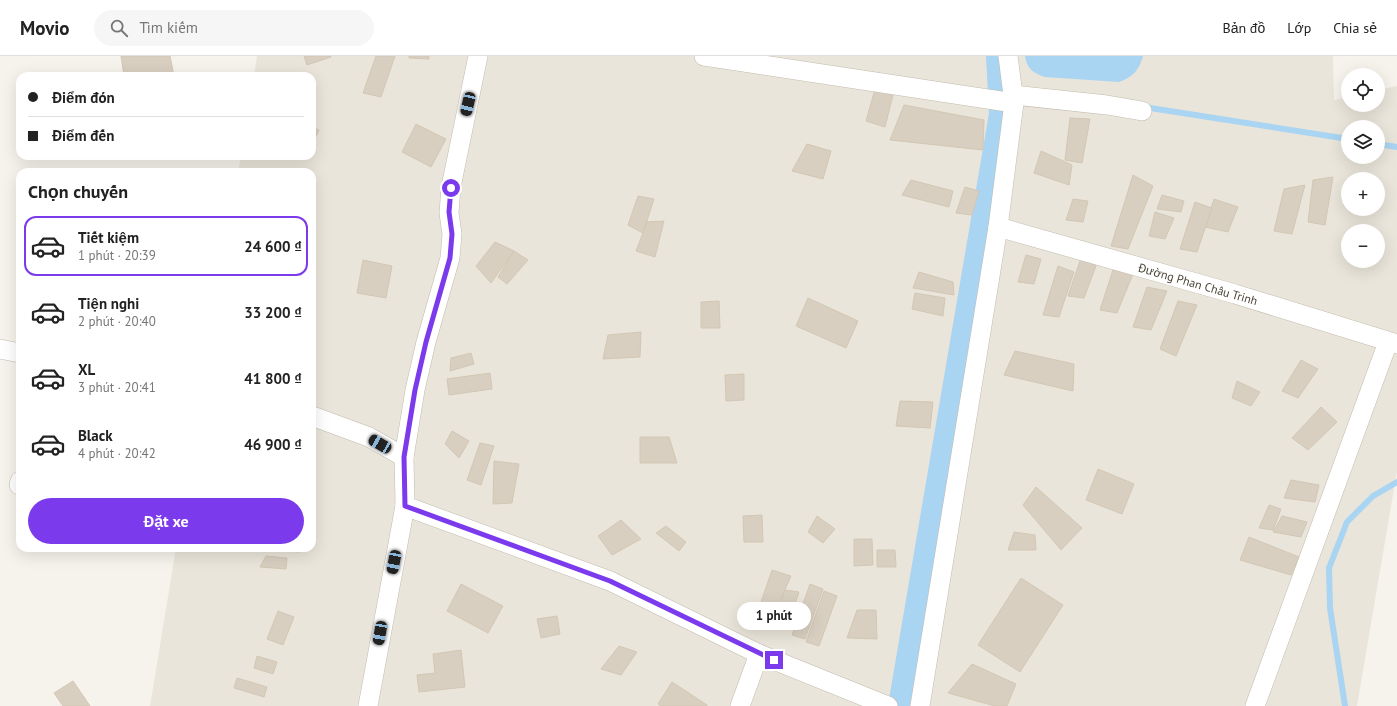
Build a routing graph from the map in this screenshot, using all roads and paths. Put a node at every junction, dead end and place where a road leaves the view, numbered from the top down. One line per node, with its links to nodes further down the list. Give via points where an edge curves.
1 (478, 56): 11 (street, via 451,188 450,258 426,342)
2 (704, 56): 4 (street, via 977,98)
3 (1008, 56): 4 (street)
4 (1014, 99): 5 (street, via 1107,105); 6 (street)
5 (1142, 111)
6 (998, 227): 7 (street, Đường Phan Châu Trinh, via 1235,294); 17 (street)
7 (1393, 343): 18 (street)
8 (0, 349): 9 (street)
9 (16, 352)
10 (316, 417): 11 (street, via 369,437)
11 (404, 457): 12 (street)
12 (405, 506): 13 (street, via 610,581); 14 (street)
13 (760, 654): 15 (street); 16 (street)
14 (368, 706)
15 (740, 706)
16 (888, 706)
17 (920, 706)
18 (1255, 706)

